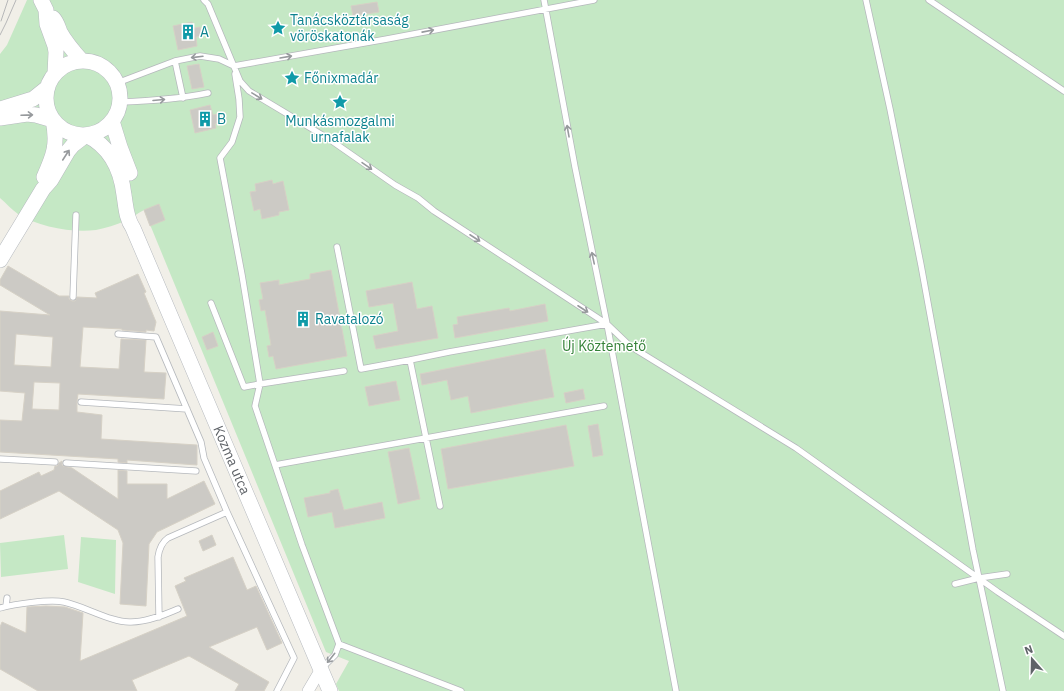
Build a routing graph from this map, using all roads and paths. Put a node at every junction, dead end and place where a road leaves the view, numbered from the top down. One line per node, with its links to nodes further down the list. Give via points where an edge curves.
1 (204, 0): 10 (lane)
2 (544, 0): 7 (lane)
3 (594, 0): 7 (lane)
4 (866, 0): 47 (lane, via 921,266)
5 (928, 0): 14 (lane)
6 (43, 5): 8 (street, Kozma utca); 11 (street, Kozma utca, via 56,52)
7 (546, 9): 10 (lane, one-way to 7); 30 (lane, one-way to 7, via 574,167)
8 (82, 61): 11 (street, Kozma utca, via 71,63); 12 (street, via 91,62 105,69 112,74)
9 (175, 61): 10 (lane, one-way to 9, via 207,56); 12 (lane); 16 (lane)
10 (234, 66): 30 (lane, one-way to 30, via 240,81 249,91 329,139); 34 (lane, via 240,117 232,142 220,158)
11 (55, 74): 13 (street, Kozma utca)
12 (117, 83): 17 (street)
13 (48, 87): 18 (street, via 33,99); 20 (street, Kozma utca, via 46,102)
14 (1064, 91)
15 (208, 93): 16 (lane)
16 (183, 98): 17 (lane, one-way to 16)
17 (120, 102): 21 (street)
18 (0, 109)
19 (0, 118): 20 (street, one-way to 20, via 27,114)
20 (53, 120): 22 (street, Kozma utca, via 70,134); 23 (street, via 54,149)
21 (112, 122): 22 (street, Kozma utca, via 96,133); 25 (street, Kozma utca, via 132,184)
22 (86, 135): 23 (street, one-way to 22, via 51,180 68,151); 25 (street, Kozma utca, via 105,148 114,162 122,183 128,221)
23 (42, 189): 27 (street)
24 (76, 215): 28 (lane)
25 (133, 228): 55 (street, Kozma utca)
26 (337, 247): 32 (lane, via 361,369)
27 (0, 260)
28 (73, 296)
29 (211, 302): 34 (lane, via 244,388)
30 (607, 324): 32 (lane); 47 (lane, via 630,346 796,448); 60 (lane)
31 (118, 334): 37 (lane, via 156,337)
32 (410, 360): 38 (lane)
33 (344, 371): 34 (lane)
34 (260, 384): 42 (lane, via 255,406)
35 (81, 402): 37 (lane)
36 (604, 406): 38 (lane)
37 (187, 409): 45 (lane)
38 (426, 438): 42 (lane); 44 (lane)
39 (0, 459): 40 (lane)
40 (55, 462)
41 (66, 463): 43 (lane)
42 (275, 465): 54 (lane)
43 (196, 471)
44 (440, 506)
45 (227, 512): 52 (lane, via 164,540 158,557); 56 (lane, via 294,658)
46 (1007, 574): 47 (lane)
47 (979, 578): 48 (lane); 53 (lane); 61 (lane)
48 (954, 584)
49 (7, 598): 50 (lane)
50 (3, 607): 52 (lane, via 48,601 63,602 117,621 131,622)
51 (178, 609): 52 (lane)
52 (159, 617)
53 (1064, 636)
54 (339, 644): 55 (lane, one-way to 55, via 335,655); 59 (lane)
55 (321, 669): 57 (street); 58 (street, Kozma utca)
56 (277, 691)
57 (308, 691)
58 (330, 691)
59 (461, 691)
60 (676, 691)
61 (1003, 691)

